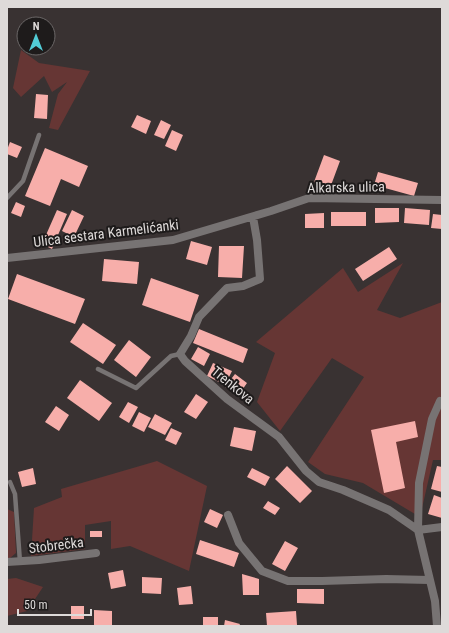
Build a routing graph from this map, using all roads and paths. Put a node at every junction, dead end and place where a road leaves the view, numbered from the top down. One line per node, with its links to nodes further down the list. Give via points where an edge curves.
1 (39, 135): 2 (lane, via 22,181)
2 (7, 198)
3 (442, 200): 4 (street, Alkarska ulica, via 309,198)
4 (253, 217): 5 (street, Ulica sestara Karmelićanki, via 172,240); 6 (street, via 260,279 243,286 227,288 199,317)
5 (7, 258)
6 (180, 354): 7 (lane, via 171,356 136,388); 12 (street, Trenkova, via 227,399 279,437 306,471 319,482 389,510)
7 (98, 368)
8 (440, 401): 12 (street, via 432,419 419,483)
9 (10, 482): 15 (lane, Stobrečka, via 14,494)
10 (228, 515): 16 (street, via 240,543 262,571 288,581)
11 (442, 527): 12 (street)
12 (418, 530): 16 (street)
13 (96, 553): 15 (street, Stobrečka)
14 (7, 562): 15 (street, Stobrečka)
15 (20, 562)
16 (429, 580): 17 (street)
17 (438, 602): 18 (street)
18 (437, 626)

